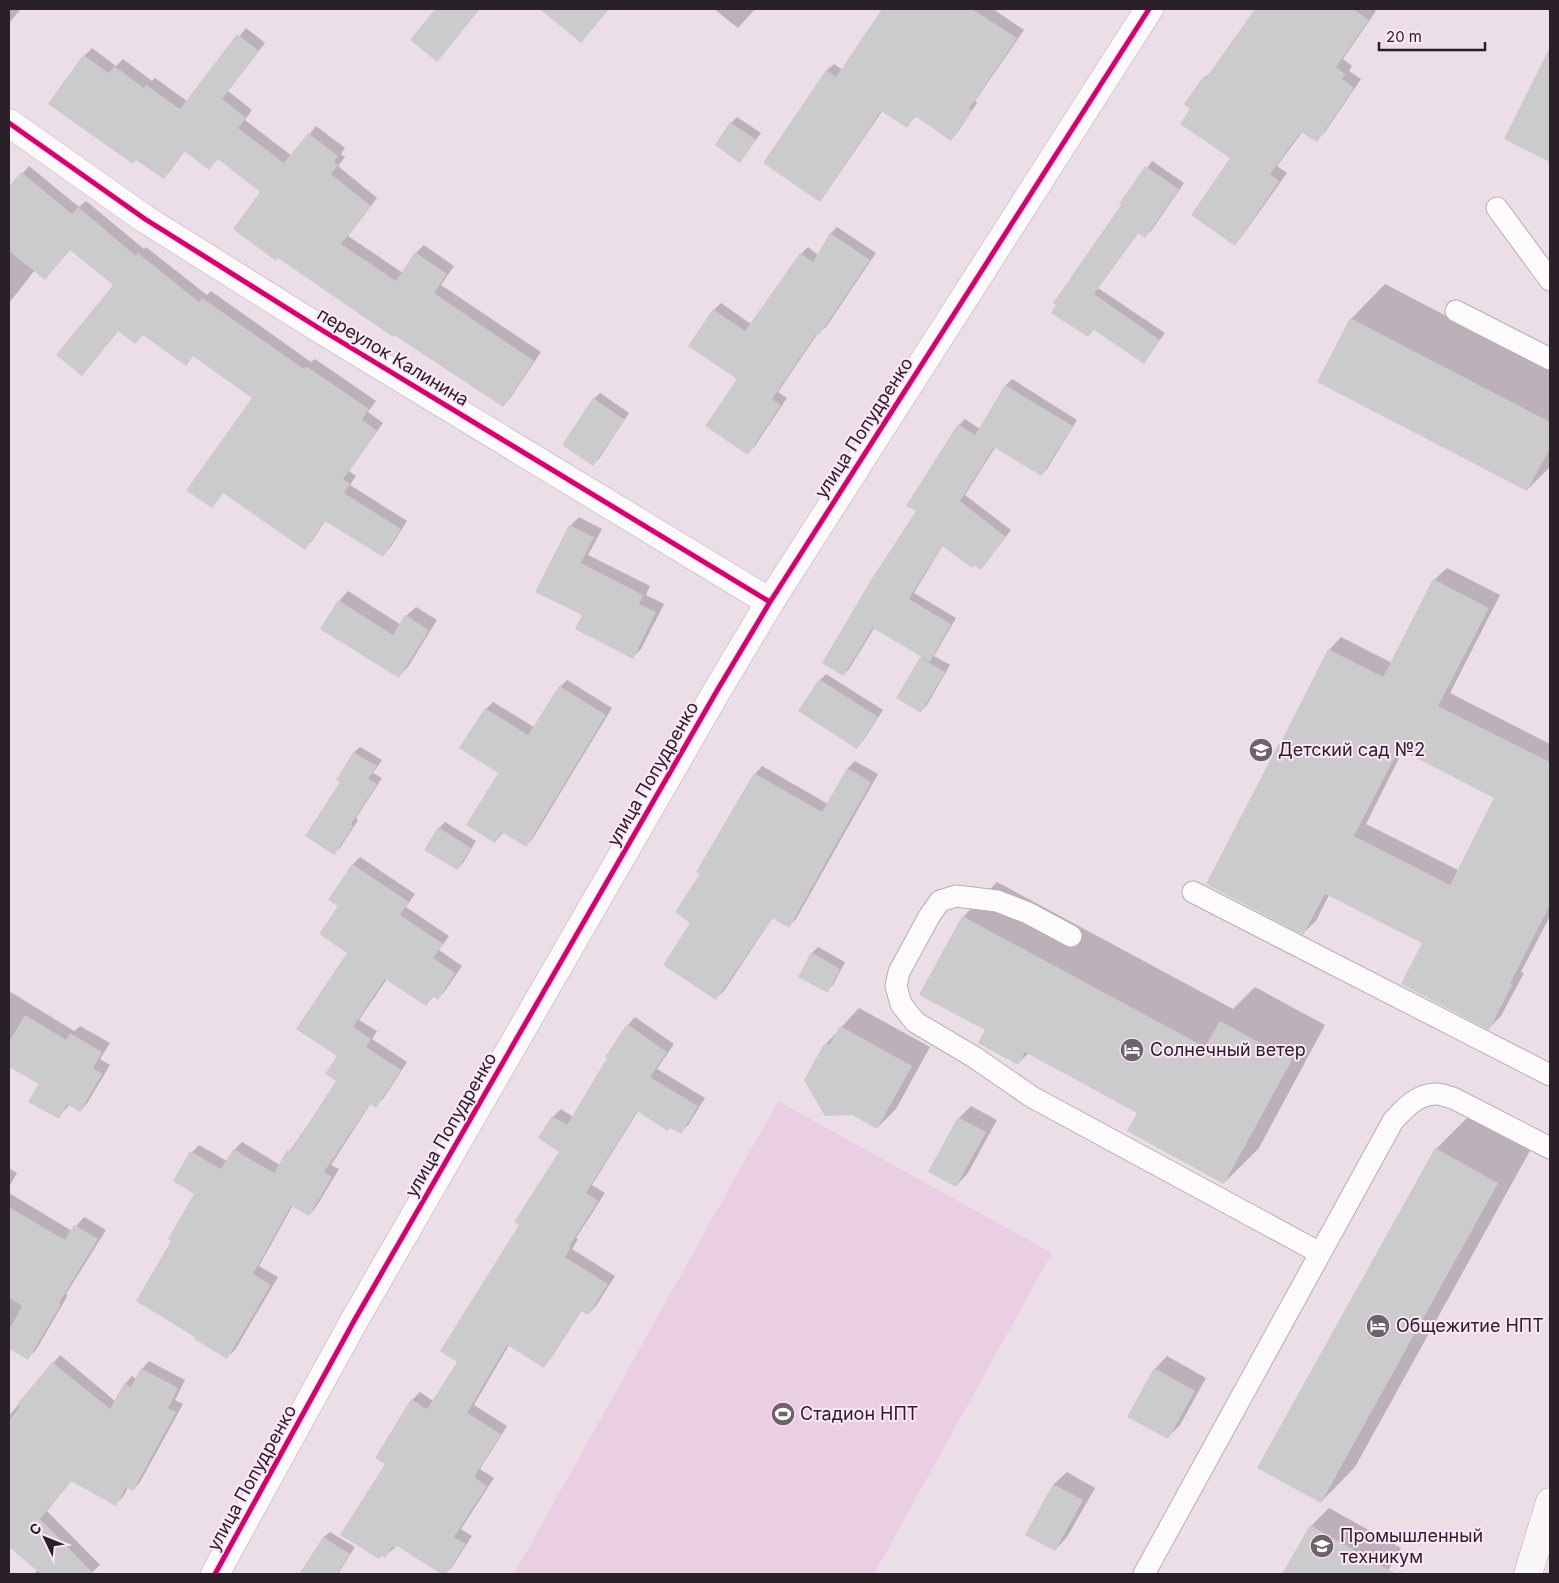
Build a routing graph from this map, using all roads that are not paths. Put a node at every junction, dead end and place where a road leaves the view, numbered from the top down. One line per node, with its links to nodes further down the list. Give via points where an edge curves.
1 (1149, 9): 7 (street, улица Попудренко)
2 (9, 123): 7 (street, переулок Калинина, via 145,220)
3 (1497, 208): 4 (lane)
4 (1550, 280)
5 (1456, 311): 6 (lane)
6 (1550, 359)
7 (770, 602): 14 (street, улица Попудренко, via 354,1321)
8 (1192, 892): 10 (lane)
9 (1071, 936): 12 (lane, via 997,901 956,896 940,902 899,972 896,986 901,1004 915,1022 1032,1097)
10 (1550, 1075)
11 (1550, 1148): 12 (lane, via 1453,1098 1436,1094 1420,1097 1393,1121)
12 (1320, 1253): 15 (lane)
13 (1550, 1502): 16 (main road)
14 (215, 1574)
15 (1144, 1574)
16 (1528, 1574)

